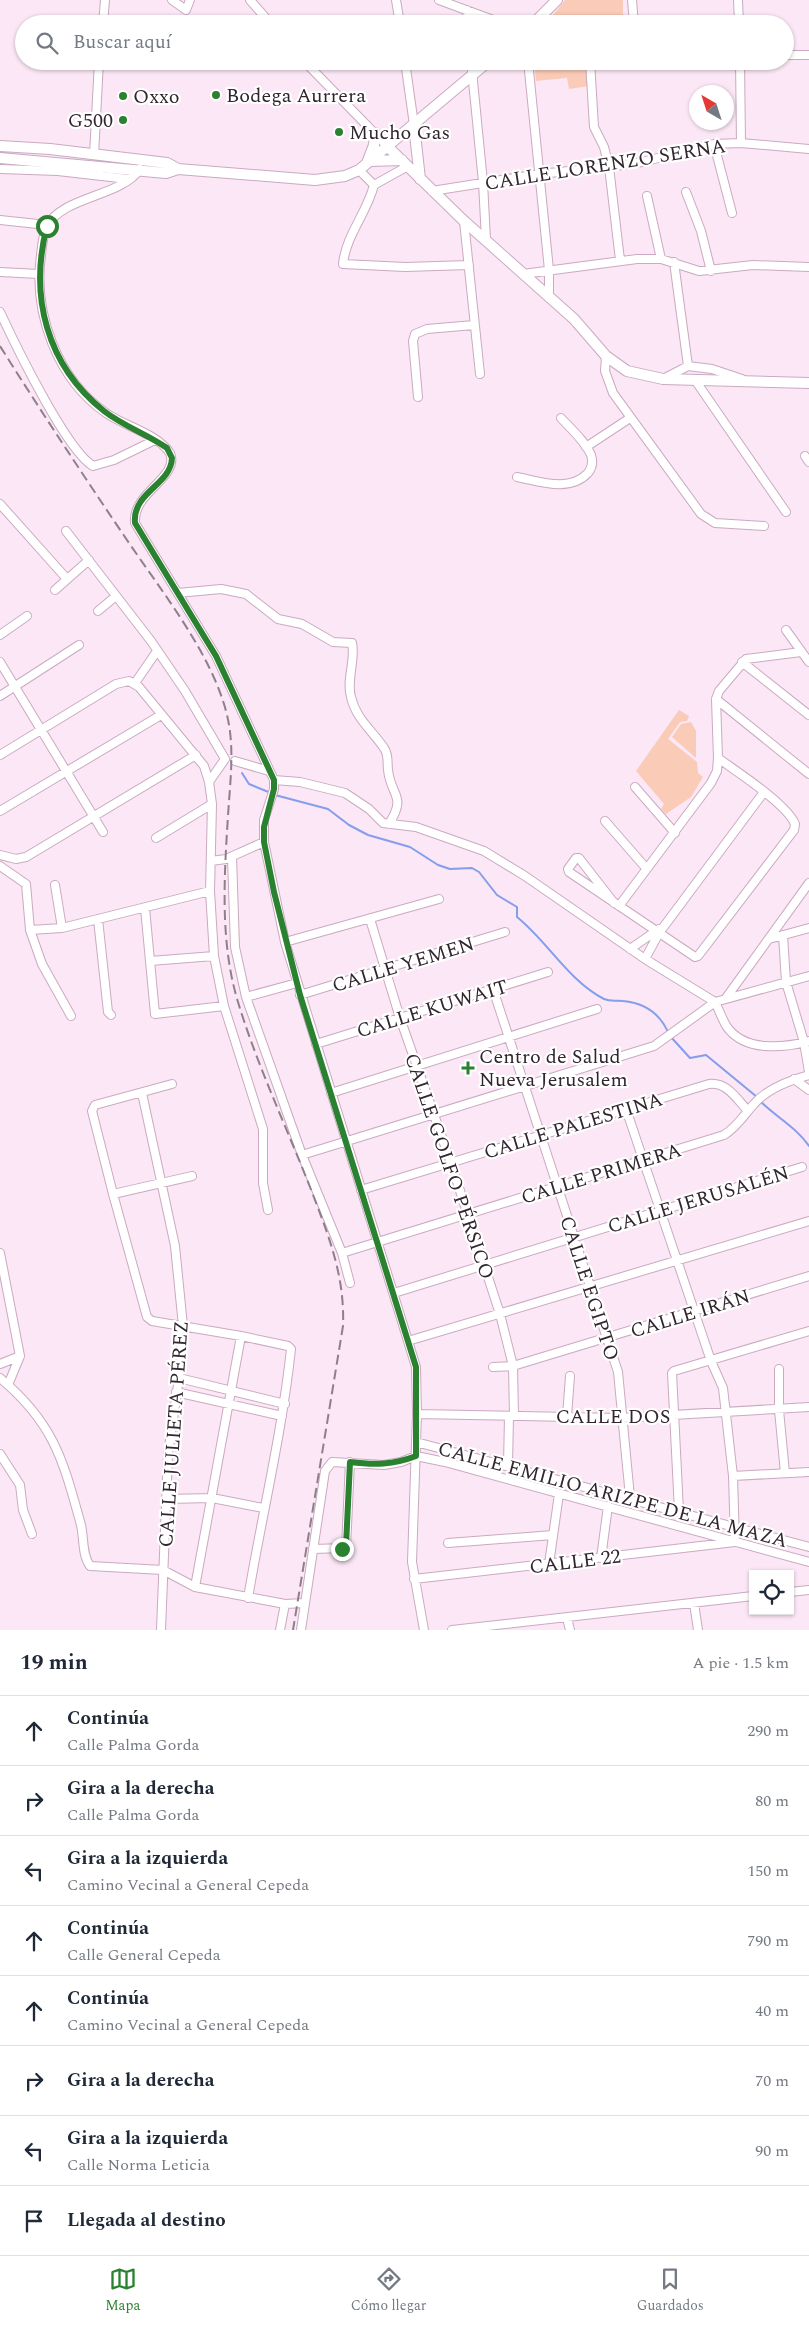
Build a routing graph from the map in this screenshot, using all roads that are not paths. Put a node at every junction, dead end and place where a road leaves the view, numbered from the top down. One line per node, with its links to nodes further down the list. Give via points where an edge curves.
1 (105, 0): 11 (street)
2 (172, 0): 3 (street, via 186,10)
3 (190, 0)
4 (250, 0): 12 (street)
5 (396, 0): 13 (street)
6 (439, 0): 10 (street)
7 (557, 0): 16 (main road)
8 (632, 0): 17 (street)
9 (738, 0): 18 (street)
10 (467, 10): 14 (street); 15 (street)
11 (104, 15)
12 (263, 15)
13 (398, 15)
14 (467, 15)
15 (480, 15)
16 (542, 15)
17 (633, 15)
18 (739, 15)
19 (794, 55): 20 (street)
20 (809, 56)
21 (99, 70): 37 (street)
22 (313, 70): 31 (street)
23 (406, 70): 30 (street)
24 (472, 70): 29 (street)
25 (479, 70): 29 (main road)
26 (529, 70): 47 (street)
27 (591, 70): 44 (street, via 594,127)
28 (740, 70): 32 (street)
29 (472, 76): 30 (main road); 50 (street)
30 (414, 125): 35 (main road); 48 (main road)
31 (375, 133): 35 (street); 42 (main road, via 374,145)
32 (741, 143): 33 (street, CALLE LORENZO SERNA); 36 (street, CALLE LORENZO SERNA)
33 (714, 144): 44 (street, CALLE LORENZO SERNA); 55 (street)
34 (0, 146): 37 (main road, via 50,148)
35 (388, 147): 41 (main road); 42 (main road)
36 (809, 149)
37 (94, 155): 38 (main road)
38 (106, 157): 40 (main road, via 95,160 66,158); 43 (main road); 45 (main road)
39 (0, 158): 40 (main road)
40 (56, 162): 45 (main road)
41 (405, 163): 42 (main road); 48 (main road); 51 (street)
42 (365, 165): 43 (main road, via 345,176 315,180 178,169 167,163); 51 (street)
43 (140, 166): 45 (main road); 49 (street)
44 (609, 167): 47 (street, CALLE LORENZO SERNA); 61 (street)
45 (117, 169)
46 (0, 170): 49 (street, via 58,171)
47 (539, 174): 50 (street, CALLE LORENZO SERNA); 65 (street)
48 (420, 179): 52 (main road)
49 (128, 180): 58 (street, via 67,208)
50 (483, 182): 52 (street, CALLE LORENZO SERNA); 59 (street)
51 (374, 185): 63 (street, via 370,200 345,249 343,264 405,268)
52 (432, 191): 57 (main road)
53 (686, 192): 66 (street)
54 (647, 196): 60 (street)
55 (732, 213)
56 (0, 220): 58 (street)
57 (464, 221): 59 (main road); 63 (street)
58 (47, 226): 68 (street)
59 (486, 240): 69 (main road)
60 (661, 259): 61 (street); 62 (street)
61 (620, 260): 65 (street)
62 (674, 262): 66 (street, via 699,271); 74 (street)
63 (469, 265): 72 (street)
64 (809, 267): 66 (street, via 747,265)
65 (549, 270): 69 (street); 70 (street)
66 (711, 271)
67 (0, 272): 68 (street)
68 (39, 274): 83 (street, via 48,334 66,370 105,412)
69 (523, 274): 70 (main road)
70 (549, 298): 73 (main road, via 574,319)
71 (0, 312): 83 (street, via 55,417 88,463 93,466 114,460)
72 (474, 326): 75 (street); 80 (street, via 427,329 415,334)
73 (606, 356): 76 (main road, via 627,371); 82 (street, via 608,382)
74 (688, 366): 76 (street); 78 (street, via 712,369)
75 (480, 374)
76 (663, 379): 77 (main road)
77 (695, 380): 78 (main road); 87 (street)
78 (749, 382): 79 (main road)
79 (809, 384)
80 (418, 397)
81 (561, 418): 84 (street)
82 (630, 418): 84 (street); 88 (street, via 707,520)
83 (155, 440): 93 (street, via 170,453 172,465 141,500 135,519)
84 (586, 447): 85 (street, via 592,467 574,482 556,484)
85 (517, 477)
86 (0, 504): 91 (street)
87 (786, 512)
88 (764, 526)
89 (66, 531): 90 (street)
90 (89, 560): 91 (street); 94 (street)
91 (67, 579): 92 (street)
92 (55, 590)
93 (178, 593): 117 (street, via 216,656); 128 (street, via 221,589 246,594 278,619 308,626 333,642 352,644 350,696 360,719 385,749 388,771 397,795 397,809)
94 (116, 596): 95 (street); 100 (street)
95 (98, 611)
96 (27, 616): 98 (street)
97 (786, 630): 101 (street)
98 (0, 635)
99 (79, 645): 106 (street)
100 (157, 651): 105 (street); 116 (street)
101 (801, 652): 103 (street); 104 (street)
102 (0, 662): 106 (street)
103 (742, 662): 108 (street); 110 (street)
104 (809, 662)
105 (135, 683): 111 (street); 112 (street, via 125,681 116,684)
106 (16, 687): 107 (street); 112 (street)
107 (0, 696)
108 (716, 699): 115 (street); 119 (street)
109 (809, 703): 110 (street)
110 (806, 713)
111 (161, 715): 114 (street); 118 (street)
112 (42, 730): 113 (street); 118 (street)
113 (0, 755)
114 (196, 755): 121 (street); 126 (street)
115 (718, 758): 123 (street); 130 (street, via 711,783)
116 (230, 760): 117 (street); 121 (street)
117 (268, 770): 120 (street)
118 (67, 772): 125 (street); 126 (street)
119 (809, 774)
120 (274, 780): 128 (street, via 300,782 345,793 369,809 381,822); 132 (street, via 264,820)
121 (210, 782): 124 (street)
122 (635, 787): 130 (street)
123 (764, 792): 149 (street); 149 (street, via 794,820 794,830 701,954 695,957)
124 (212, 804): 131 (street); 135 (street)
125 (0, 810)
126 (94, 817): 129 (street); 133 (street, via 26,857 16,859)
127 (605, 821): 137 (street)
128 (389, 824): 154 (street, via 416,827 489,854)
129 (102, 832)
130 (675, 833): 137 (street)
131 (156, 838)
132 (264, 842): 134 (street); 153 (street)
133 (0, 855)
134 (232, 857): 135 (street); 165 (street, via 235,947)
135 (211, 861): 140 (street)
136 (0, 866): 148 (street, via 26,884)
137 (646, 868): 142 (street)
138 (809, 883): 152 (street)
139 (55, 885): 146 (street)
140 (210, 891): 143 (street); 155 (street)
141 (439, 899): 145 (street)
142 (617, 905): 142 (street, via 579,858 576,858 569,872); 149 (street)
143 (145, 908): 144 (street); 157 (street)
144 (98, 919): 146 (street); 170 (street, via 108,1012)
145 (370, 919): 153 (street); 158 (street, CALLE GOLFO PÉRSICO)
146 (62, 928): 148 (street)
147 (809, 928): 151 (street)
148 (30, 930): 171 (street, via 42,964)
149 (659, 930): 154 (street); 156 (street)
150 (506, 932): 158 (street, CALLE YEMEN)
151 (783, 935): 152 (street); 161 (street)
152 (769, 939): 166 (street)
153 (285, 942): 162 (street)
154 (630, 949): 156 (street)
155 (214, 956): 157 (street); 168 (street)
156 (645, 959): 167 (street)
157 (150, 961): 168 (street, via 155,1014)
158 (386, 969): 164 (street, CALLE YEMEN); 172 (street, CALLE GOLFO PÉRSICO)
159 (548, 972): 163 (street, CALLE KUWAIT)
160 (809, 976): 161 (street)
161 (786, 982): 166 (street); 174 (street)
162 (297, 984): 164 (street); 165 (street)
163 (493, 989): 172 (street, CALLE KUWAIT); 173 (street, CALLE EGIPTO)
164 (300, 995): 175 (street)
165 (246, 996): 189 (street)
166 (726, 998): 167 (street)
167 (715, 1002): 174 (street, via 727,1026 737,1036 767,1047); 180 (street, via 662,1042)
168 (224, 1006): 198 (street, via 264,1137 263,1183)
169 (597, 1009): 173 (street)
170 (111, 1015)
171 (70, 1016)
172 (400, 1018): 175 (street, CALLE KUWAIT); 176 (street, CALLE GOLFO PÉRSICO)
173 (508, 1038): 176 (street); 180 (street, CALLE EGIPTO)
174 (807, 1042): 177 (street)
175 (316, 1044): 183 (street)
176 (417, 1066): 183 (street); 186 (street, CALLE GOLFO PÉRSICO)
177 (809, 1074): 178 (street, CALLE PRIMERA)
178 (794, 1079): 181 (street); 185 (street, CALLE PRIMERA, via 767,1094)
179 (172, 1084): 182 (street)
180 (524, 1087): 186 (street); 187 (street, CALLE EGIPTO)
181 (809, 1090)
182 (142, 1092): 194 (street, CALLE JULIETA PÉREZ); 197 (street, via 95,1105 92,1111)
183 (332, 1092): 188 (street)
184 (626, 1109): 185 (street, CALLE PALESTINA, via 715,1083 726,1087); 187 (street, CALLE PALESTINA); 190 (street)
185 (748, 1111): 190 (street, CALLE PRIMERA, via 724,1135)
186 (433, 1115): 188 (street); 191 (street, CALLE GOLFO PÉRSICO)
187 (540, 1136): 191 (street, CALLE PALESTINA); 195 (street, CALLE EGIPTO)
188 (347, 1143): 189 (street); 196 (street)
189 (302, 1155): 205 (street)
190 (644, 1160): 195 (street, CALLE PRIMERA); 199 (street)
191 (451, 1163): 196 (street, CALLE PALESTINA); 200 (street, CALLE GOLFO PÉRSICO)
192 (802, 1167): 199 (street, CALLE JERUSALÉN)
193 (192, 1176): 194 (street)
194 (161, 1182): 197 (street); 214 (street, CALLE JULIETA PÉREZ, via 175,1246)
195 (557, 1188): 200 (street, CALLE PRIMERA); 202 (street, CALLE EGIPTO)
196 (361, 1190): 203 (street)
197 (113, 1194): 214 (street, via 147,1317 152,1321)
198 (268, 1210)
199 (662, 1210): 202 (street, CALLE JERUSALÉN); 206 (street)
200 (468, 1215): 203 (street, CALLE PRIMERA); 207 (street, CALLE GOLFO PÉRSICO)
201 (809, 1221): 206 (street)
202 (574, 1238): 207 (street, CALLE JERUSALÉN); 210 (street, CALLE EGIPTO)
203 (377, 1242): 205 (street, CALLE PRIMERA); 211 (street)
204 (0, 1253): 219 (street)
205 (342, 1253): 209 (street)
206 (677, 1261): 210 (street); 212 (street)
207 (484, 1265): 211 (street, CALLE JERUSALÉN); 213 (street, CALLE GOLFO PÉRSICO)
208 (809, 1276): 212 (street, CALLE IRÁN)
209 (350, 1283)
210 (590, 1287): 213 (street); 217 (street, CALLE EGIPTO)
211 (394, 1292): 218 (street)
212 (694, 1312): 217 (street, CALLE IRÁN); 220 (street)
213 (500, 1314): 218 (street); 222 (street, CALLE GOLFO PÉRSICO)
214 (183, 1326): 216 (street); 227 (street, CALLE JULIETA PÉREZ)
215 (809, 1331): 220 (street)
216 (241, 1336): 229 (street); 232 (street, via 291,1349)
217 (607, 1338): 222 (street, CALLE IRÁN); 241 (street, CALLE EGIPTO, via 618,1372)
218 (408, 1341): 236 (street, via 416,1367)
219 (20, 1356): 221 (street); 228 (street)
220 (711, 1361): 235 (street, via 724,1388); 240 (street, via 676,1369 672,1373)
221 (0, 1364)
222 (513, 1366): 223 (street, CALLE IRÁN); 238 (street, CALLE GOLFO PÉRSICO)
223 (493, 1367)
224 (779, 1369): 234 (street)
225 (570, 1376): 239 (street)
226 (0, 1378): 228 (street)
227 (179, 1378): 229 (street); 230 (street, CALLE JULIETA PÉREZ)
228 (8, 1385): 267 (street, via 49,1432 64,1464 88,1565 92,1568)
229 (232, 1391): 231 (street); 232 (street)
230 (176, 1392): 231 (street); 253 (street, CALLE JULIETA PÉREZ, via 168,1447)
231 (229, 1404): 237 (street); 252 (street)
232 (285, 1404): 237 (street)
233 (809, 1407): 234 (street, CALLE DOS)
234 (779, 1410): 235 (street, CALLE DOS); 248 (street)
235 (726, 1413): 240 (street, CALLE DOS); 249 (street)
236 (417, 1414): 238 (street, CALLE DOS); 242 (street)
237 (282, 1416): 255 (street)
238 (512, 1416): 239 (street, CALLE DOS); 246 (street, CALLE GOLFO PÉRSICO)
239 (567, 1416): 241 (street, CALLE DOS)
240 (674, 1416): 241 (street, CALLE DOS); 256 (street)
241 (621, 1418): 251 (street, CALLE EGIPTO)
242 (416, 1442): 244 (street); 246 (street, CALLE EMILIO ARIZPE DE LA MAZA)
243 (0, 1454): 258 (street, via 20,1485 23,1510)
244 (416, 1456): 245 (street, via 384,1465); 250 (street, CALLE EMILIO ARIZPE DE LA MAZA); 268 (street, via 412,1528)
245 (350, 1462): 263 (street, via 332,1462 325,1471); 263 (street, via 346,1546 342,1549)
246 (508, 1465): 251 (street, CALLE EMILIO ARIZPE DE LA MAZA)
247 (809, 1472): 248 (street)
248 (785, 1473): 249 (street)
249 (733, 1476): 257 (street)
250 (559, 1494): 254 (street, CALLE EMILIO ARIZPE DE LA MAZA); 259 (street)
251 (630, 1497): 256 (street, CALLE EMILIO ARIZPE DE LA MAZA)
252 (212, 1498): 253 (street); 255 (street); 269 (street)
253 (166, 1499): 267 (street, CALLE JULIETA PÉREZ)
254 (608, 1506): 260 (street, CALLE EMILIO ARIZPE DE LA MAZA); 264 (street)
255 (263, 1508): 273 (street)
256 (679, 1511): 257 (street, CALLE EMILIO ARIZPE DE LA MAZA)
257 (736, 1526): 260 (street); 262 (street, CALLE EMILIO ARIZPE DE LA MAZA)
258 (32, 1534)
259 (553, 1535): 261 (street); 266 (street)
260 (735, 1542): 264 (street, CALLE 22); 265 (street, CALLE EMILIO ARIZPE DE LA MAZA)
261 (448, 1543)
262 (809, 1547)
263 (313, 1549): 274 (street)
264 (601, 1558): 266 (street, CALLE 22)
265 (809, 1562)
266 (549, 1564): 268 (street, CALLE 22)
267 (163, 1570): 269 (street); 279 (street, CALLE JULIETA PÉREZ)
268 (414, 1579): 282 (street)
269 (195, 1588): 273 (street)
270 (809, 1590): 271 (street)
271 (794, 1592)
272 (749, 1596): 275 (street)
273 (248, 1598): 276 (street)
274 (305, 1603): 276 (street); 281 (street)
275 (694, 1603): 277 (street); 285 (street)
276 (285, 1604): 280 (street)
277 (567, 1618): 278 (street); 284 (street)
278 (509, 1627): 283 (street)
279 (161, 1630)
280 (280, 1630)
281 (301, 1630)
282 (424, 1630)
283 (452, 1630)
284 (570, 1630)
285 (698, 1630)

